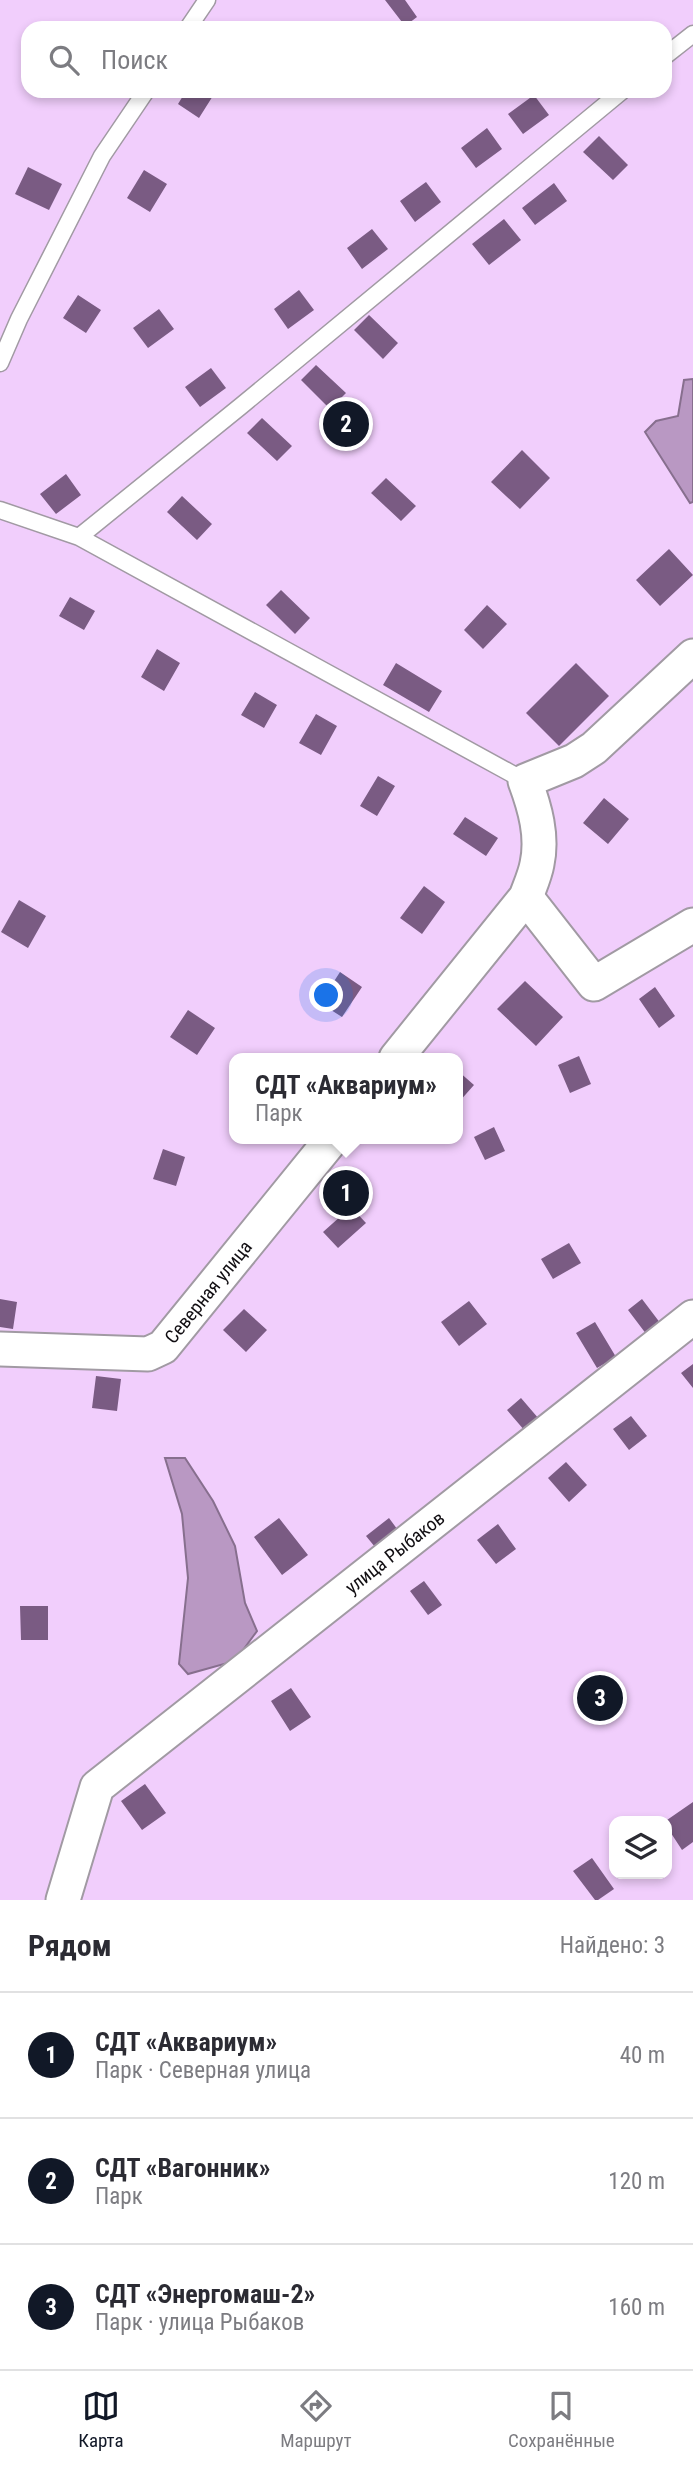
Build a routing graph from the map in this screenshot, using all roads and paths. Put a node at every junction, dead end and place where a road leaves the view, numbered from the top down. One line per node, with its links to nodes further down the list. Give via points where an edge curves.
1 (207, 0): 2 (lane)
2 (193, 21)
3 (693, 34): 4 (lane)
4 (672, 51)
5 (141, 98): 7 (lane, via 102,156)
6 (614, 98): 9 (lane)
7 (0, 363)
8 (0, 510): 9 (lane)
9 (79, 537): 11 (lane)
10 (693, 656): 11 (street, via 594,748)
11 (525, 781): 12 (street, via 539,830 538,864)
12 (526, 897): 13 (street, via 594,984); 14 (street)
13 (693, 925)
14 (400, 1053)
15 (328, 1144): 17 (street, Северная улица, via 163,1348 148,1354)
16 (693, 1317): 18 (street, улица Рыбаков, via 97,1787)
17 (0, 1349)
18 (63, 1900)

